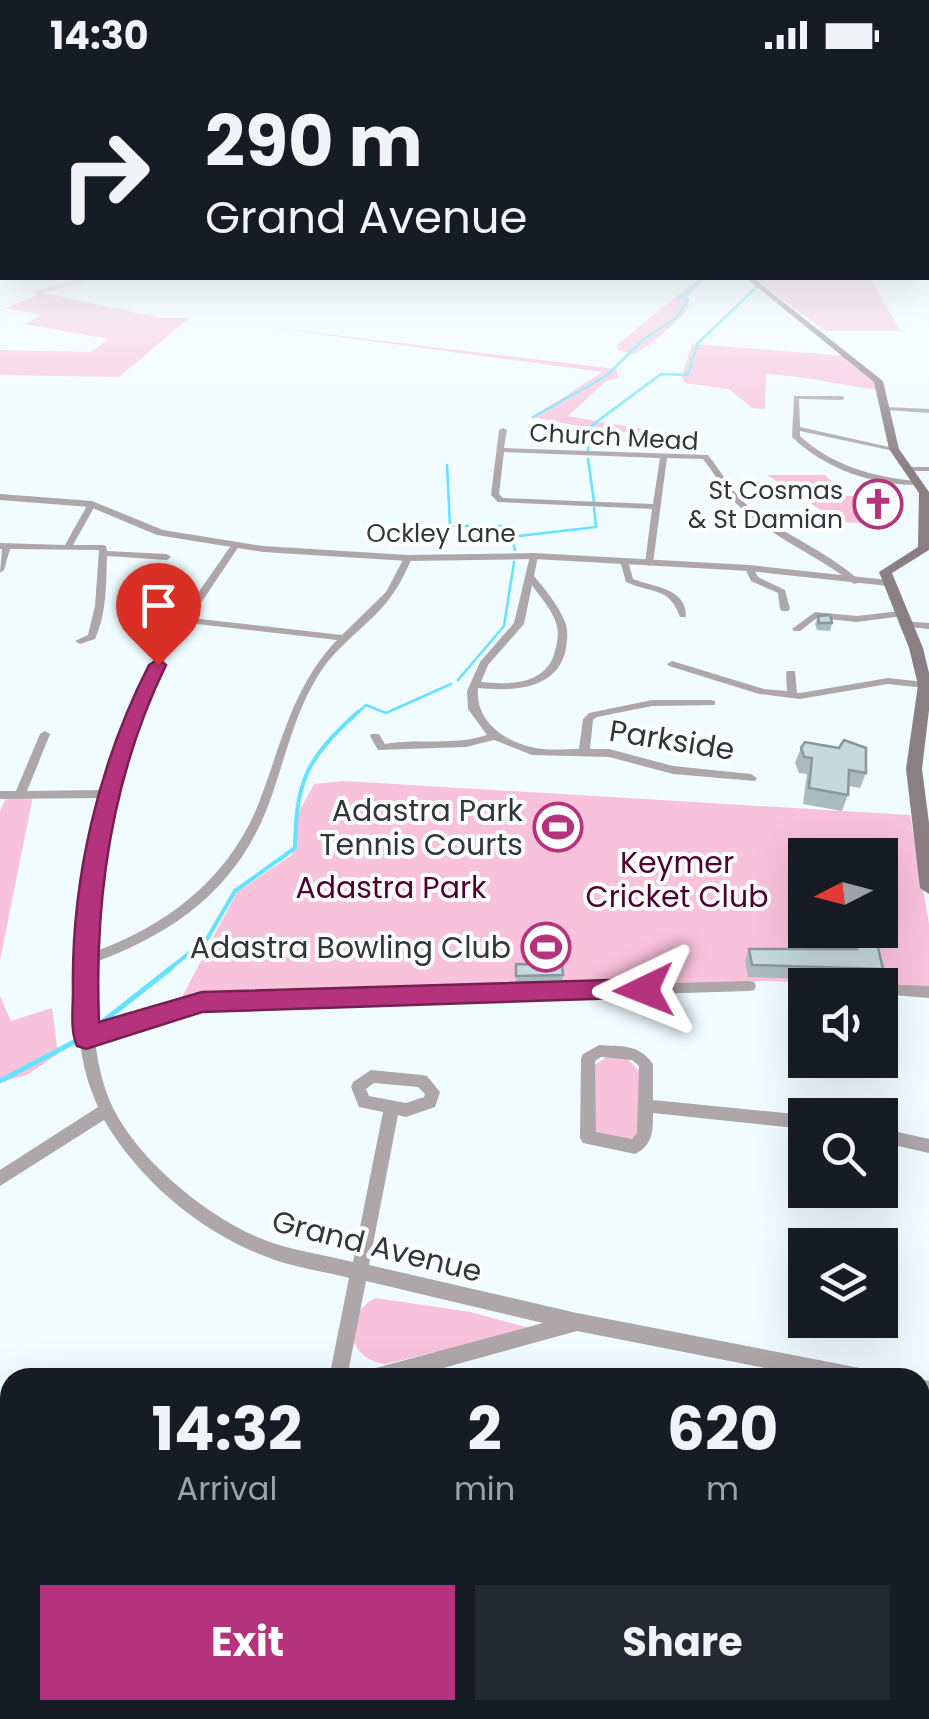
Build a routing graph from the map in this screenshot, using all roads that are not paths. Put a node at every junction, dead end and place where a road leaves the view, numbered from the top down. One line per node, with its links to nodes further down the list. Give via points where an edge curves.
1 (798, 317): 3 (main road, via 876,378)
2 (842, 398): 5 (street, via 796,397)
3 (888, 409): 4 (street); 7 (main road)
4 (929, 411)
5 (796, 428): 7 (street); 13 (street, via 796,437 818,455)
6 (504, 430): 8 (street)
7 (894, 449): 11 (main road)
8 (504, 450): 10 (street, Church Mead); 17 (street, via 495,495 501,500)
9 (834, 455): 13 (street, via 873,470)
10 (664, 456): 17 (street); 31 (street, Church Mead, via 705,457 750,512)
11 (909, 469): 12 (street); 14 (main road)
12 (929, 469)
13 (874, 478): 14 (street)
14 (918, 482): 22 (main road, via 925,500)
15 (0, 497): 16 (street, Ockley Lane)
16 (92, 504): 19 (street); 20 (street, Ockley Lane, via 161,533)
17 (658, 507): 27 (street)
18 (3, 546): 19 (street); 29 (street)
19 (68, 546): 21 (street, via 96,546)
20 (235, 546): 25 (street, Ockley Lane); 36 (street, Grand Avenue)
21 (103, 553): 24 (street); 40 (street, via 101,617 92,637)
22 (925, 553): 32 (main road, via 885,572)
23 (534, 556): 25 (street, Ockley Lane); 26 (street, Ockley Lane); 30 (street)
24 (167, 557)
25 (408, 558): 39 (street, via 388,600)
26 (624, 561): 27 (street, Ockley Lane); 34 (street, via 630,580 675,595)
27 (649, 563): 28 (street, Ockley Lane)
28 (749, 568): 31 (street, Ockley Lane); 33 (street, via 754,579 782,592)
29 (0, 570)
30 (532, 578): 45 (street, via 518,624 483,664); 45 (street, via 562,624 556,660 533,686)
31 (856, 582): 32 (street, Ockley Lane)
32 (888, 583): 35 (main road)
33 (785, 609)
34 (683, 616)
35 (902, 619): 37 (street); 38 (street, via 816,614); 41 (main road)
36 (188, 620): 39 (street); 54 (street, Grand Avenue, via 142,692)
37 (929, 626)
38 (797, 629)
39 (344, 638): 58 (street, via 302,698 255,825 220,879 160,929)
40 (80, 641)
41 (923, 649): 44 (main road)
42 (672, 664): 46 (street)
43 (791, 673): 46 (street)
44 (925, 685): 46 (street, via 888,681); 56 (main road, via 914,769)
45 (475, 686): 50 (street, via 474,708)
46 (792, 695)
47 (711, 703): 51 (street, via 664,698 594,716)
48 (45, 734): 55 (street)
49 (375, 736): 50 (street, via 385,752 412,741 463,746)
50 (494, 736): 51 (street, Parkside, via 532,752)
51 (584, 752): 52 (street, Parkside)
52 (751, 778)
53 (0, 794): 55 (street)
54 (106, 794): 55 (street); 58 (street, Grand Avenue)
55 (20, 796)
56 (925, 831): 57 (main road)
57 (929, 888)
58 (84, 962): 62 (street, Grand Avenue)
59 (749, 986): 62 (street, via 202,1002)
60 (898, 990): 61 (street)
61 (929, 992)
62 (86, 1038): 64 (street, Grand Avenue)
63 (646, 1106): 63 (street, via 641,1144 588,1138 588,1058 599,1051 641,1057); 66 (street)
64 (106, 1110): 69 (street); 70 (street, Grand Avenue, via 143,1158 232,1236)
65 (391, 1110): 70 (street)
66 (788, 1120)
67 (898, 1139): 68 (street)
68 (929, 1146)
69 (0, 1178)
70 (359, 1273): 71 (street, Grand Avenue); 72 (street)
71 (577, 1322): 73 (street); 74 (street, Grand Avenue)
72 (340, 1368)
73 (409, 1368)
74 (813, 1368)

